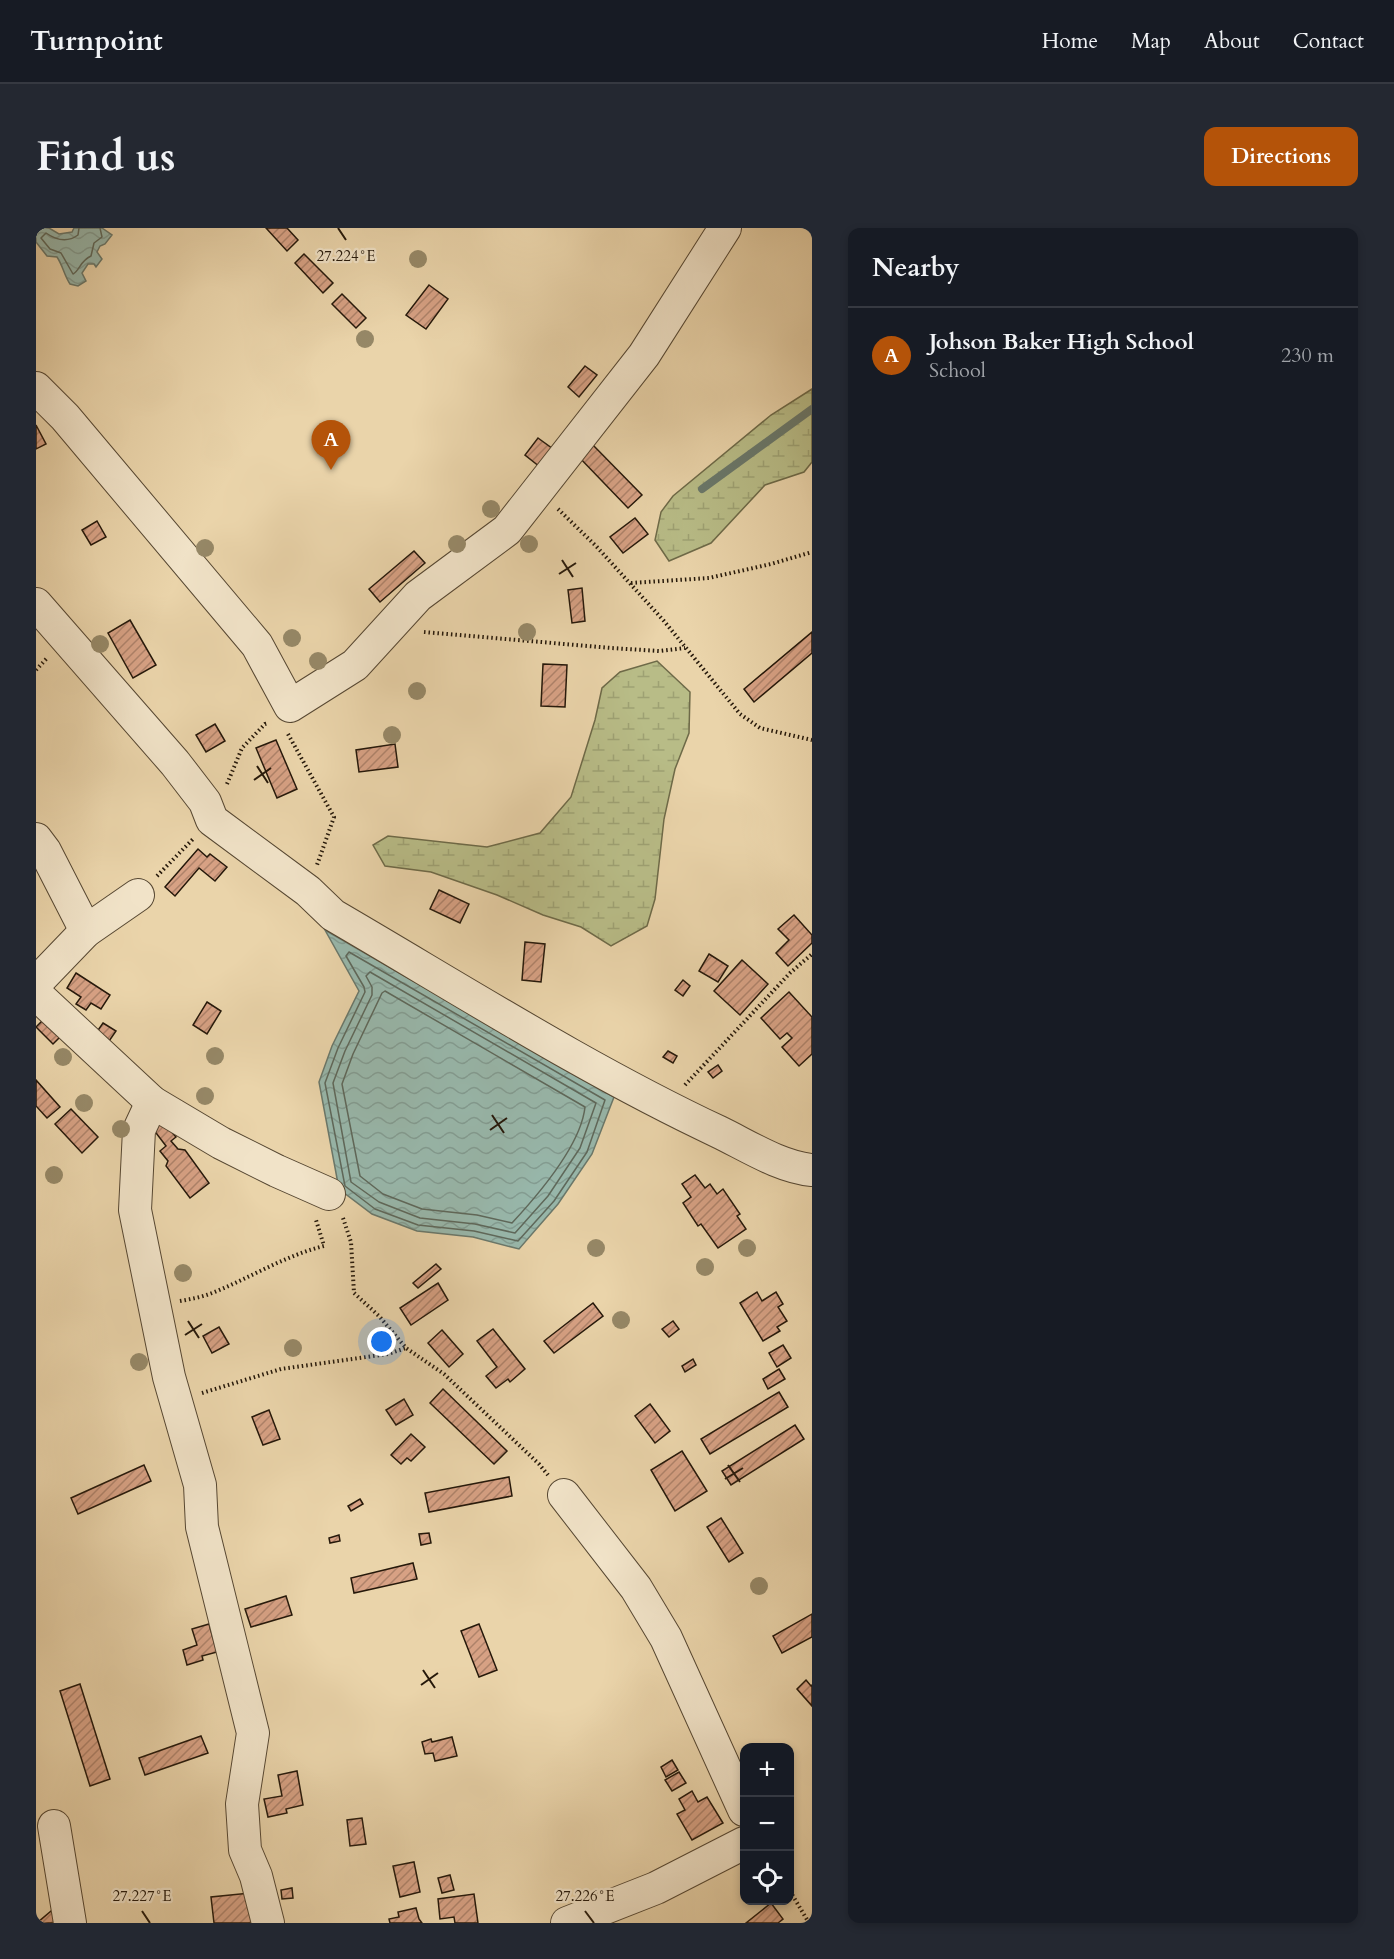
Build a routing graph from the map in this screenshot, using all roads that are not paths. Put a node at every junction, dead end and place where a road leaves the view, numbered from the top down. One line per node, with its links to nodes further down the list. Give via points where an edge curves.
1 (724, 228): 2 (street, via 644,355 507,530 418,596 355,665 285,713 257,645)
2 (36, 387)
3 (36, 604): 10 (street, via 175,763 205,802 212,820 308,891 333,915 666,1107 766,1155)
4 (36, 840): 6 (street)
5 (138, 895): 6 (street)
6 (86, 931): 7 (street)
7 (36, 982)
8 (36, 994): 9 (street)
9 (152, 1102): 11 (street, via 221,1143); 17 (street, via 139,1130 135,1210 175,1401 200,1485 202,1527 253,1733 242,1804 245,1850)
10 (812, 1170)
11 (329, 1194)
12 (564, 1494): 13 (street, via 636,1588 666,1638)
13 (740, 1801)
14 (54, 1826): 16 (street)
15 (740, 1845): 18 (street, via 656,1888)
16 (70, 1923)
17 (268, 1923)
18 (567, 1923)

